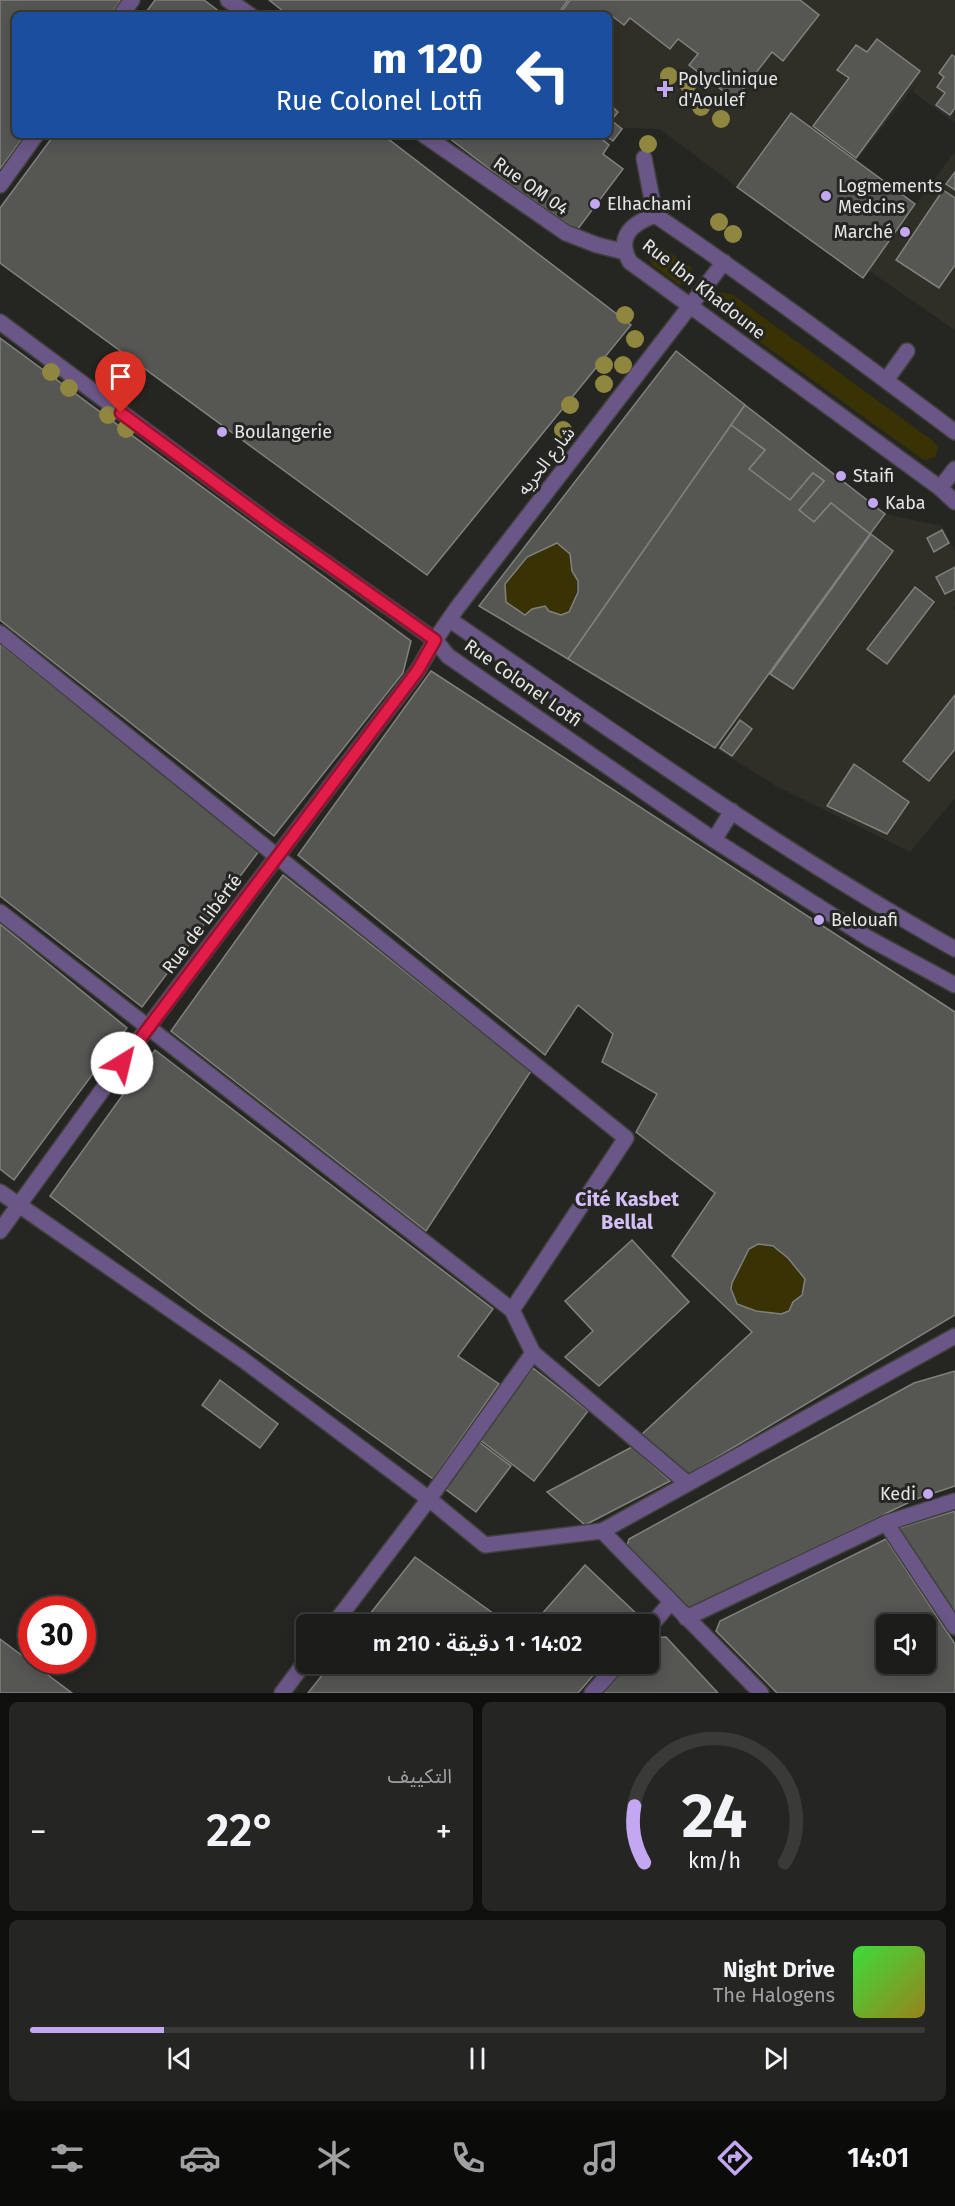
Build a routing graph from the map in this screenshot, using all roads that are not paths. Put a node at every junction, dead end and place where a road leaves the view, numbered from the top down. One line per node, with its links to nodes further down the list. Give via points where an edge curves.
1 (228, 0): 2 (street)
2 (246, 12)
3 (34, 138): 6 (street)
4 (427, 138): 8 (street, Rue OM 04, via 566,233)
5 (644, 158): 7 (street)
6 (0, 185)
7 (655, 215): 8 (street, Rue Ibn Khadoune, via 639,221 630,231); 9 (street, Rue Ibn Khadoune)
8 (625, 252): 10 (street, Rue Ibn Khadoune, via 630,262)
9 (724, 262): 10 (street, شارع الحريه); 13 (street, Rue Ibn Khadoune)
10 (690, 306): 16 (street, Rue Ibn Khadoune); 18 (street, شارع الحريه)
11 (0, 322): 20 (street, Rue Colonel Lotfi)
12 (907, 351): 13 (street)
13 (887, 379): 14 (street, Rue Ibn Khadoune)
14 (953, 427)
15 (955, 469): 16 (street)
16 (940, 488): 17 (street, Rue Ibn Khadoune)
17 (955, 502)
18 (450, 620): 20 (street, شارع الحريه); 21 (street, Rue Colonel Lotfi)
19 (0, 633): 23 (street)
20 (435, 640): 22 (street, Rue Colonel Lotfi, via 448,656); 23 (street, Rue de Libérté, via 418,670)
21 (732, 811): 22 (street); 25 (street, Rue Colonel Lotfi, via 883,909)
22 (714, 840): 26 (street, Rue Colonel Lotfi, via 868,938)
23 (278, 856): 27 (street, Rue de Libérté); 31 (street, via 626,1138)
24 (0, 912): 27 (street)
25 (955, 949)
26 (955, 985)
27 (148, 1027): 29 (street, Rue de Libérté); 31 (street)
28 (0, 1192): 29 (street)
29 (19, 1206): 30 (street, Rue de Libérté); 35 (street, via 242,1359)
30 (0, 1231)
31 (512, 1310): 33 (street)
32 (955, 1336): 34 (street)
33 (533, 1353): 34 (street); 35 (street)
34 (687, 1483): 38 (street)
35 (429, 1500): 38 (street, via 485,1545); 40 (street)
36 (955, 1501): 37 (street)
37 (886, 1523): 42 (street); 43 (street)
38 (602, 1531): 39 (street)
39 (671, 1602): 41 (street); 42 (street)
40 (342, 1614)
41 (659, 1616)
42 (686, 1618): 48 (street)
43 (955, 1627)
44 (296, 1674): 46 (street)
45 (609, 1674): 47 (street)
46 (282, 1693)
47 (592, 1693)
48 (761, 1693)

